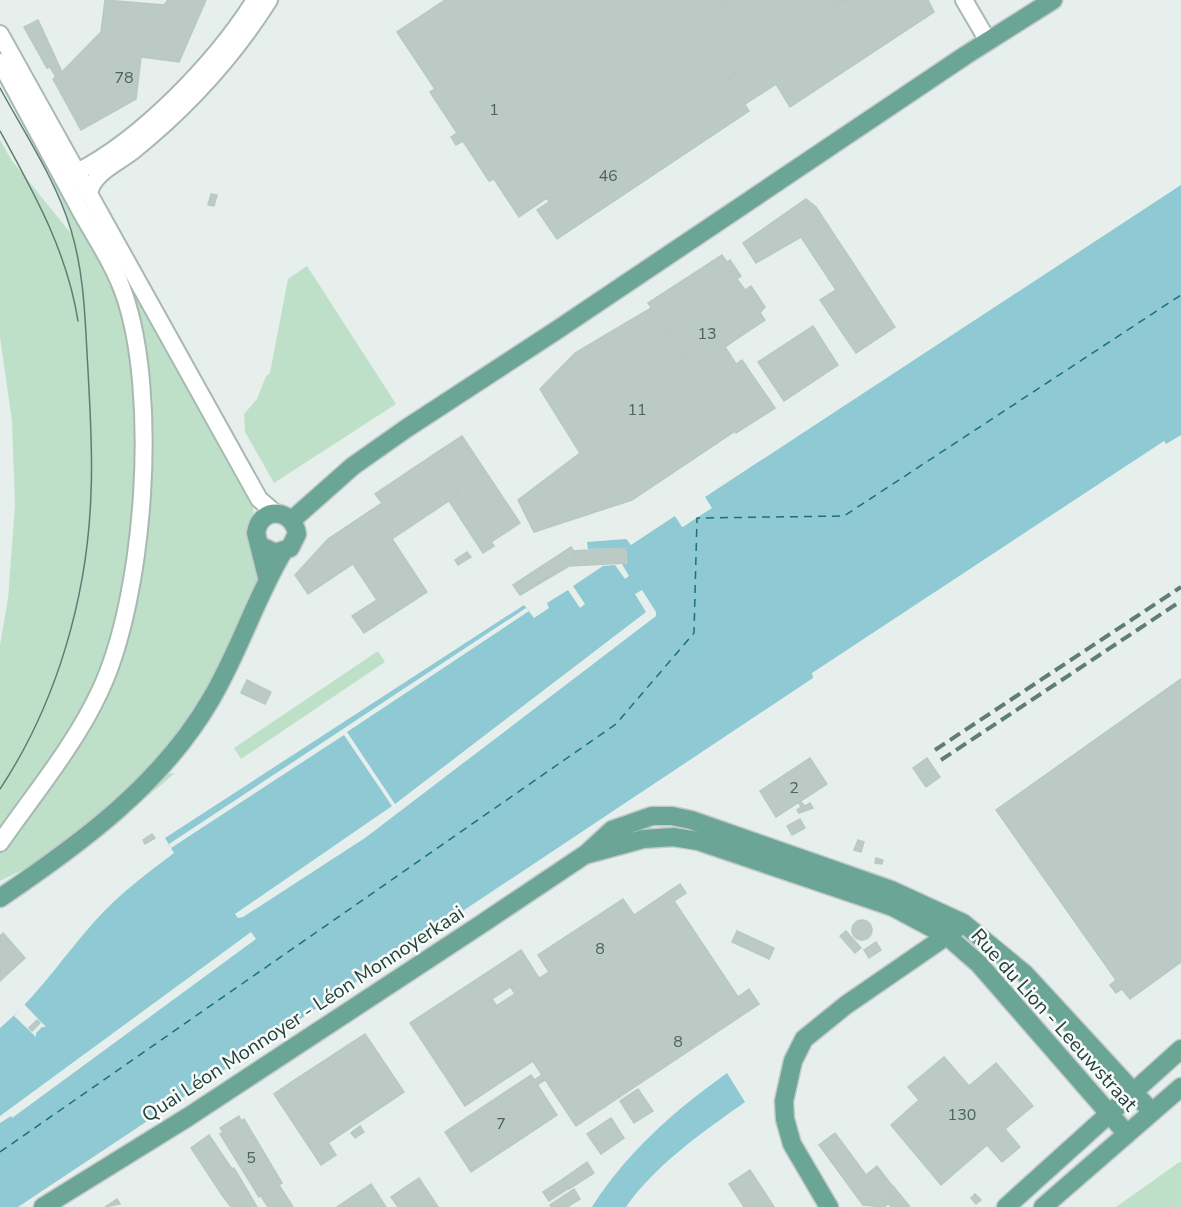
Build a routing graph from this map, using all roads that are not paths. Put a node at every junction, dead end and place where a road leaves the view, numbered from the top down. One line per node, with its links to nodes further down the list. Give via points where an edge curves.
1 (255, 0): 8 (street, via 212,58 181,90 116,149)
2 (269, 0): 9 (street, via 197,92 133,151 97,177)
3 (964, 0): 6 (street)
4 (1053, 0): 6 (main road)
5 (0, 34): 8 (street)
6 (988, 41): 10 (main road)
7 (0, 62): 14 (street, via 125,295 138,355 143,453 136,557 113,658 90,710)
8 (77, 172): 9 (street)
9 (89, 194): 10 (street, via 259,499)
10 (276, 518): 11 (main road, via 256,533); 12 (main road, via 297,534 290,548)
11 (261, 546): 12 (main road, via 275,553); 13 (main road)
12 (283, 552): 13 (main road)
13 (267, 577): 16 (main road, via 229,667 187,736 122,806)
14 (0, 843)
15 (586, 854): 19 (main road, Rue du Lion - Leeuwstraat, via 612,830 652,816 672,816 891,890); 20 (main road, Rue du Lion - Leeuwstraat, via 643,839 673,837 698,841 893,908); 27 (main road, Quai Léon Monnoyer - Léon Monnoyerkaai, via 188,1117)
16 (60, 855): 17 (main road); 18 (main road)
17 (0, 885)
18 (0, 898)
19 (963, 923): 20 (main road); 23 (main road, Rue du Lion - Leeuwstraat, via 1025,974)
20 (947, 936): 25 (main road, Rue du Lion - Leeuwstraat, via 979,964); 28 (main road, via 846,1005 804,1039 793,1061 784,1101 785,1119 792,1144)
21 (1181, 1049): 23 (main road)
22 (1181, 1088): 24 (main road)
23 (1132, 1092): 24 (main road, Rue du Lion - Leeuwstraat); 25 (main road)
24 (1152, 1112): 26 (main road)
25 (1108, 1115): 26 (main road, Rue du Lion - Leeuwstraat); 29 (main road)
26 (1126, 1134): 30 (main road)
27 (43, 1207)
28 (829, 1207)
29 (1006, 1207)
30 (1043, 1207)

